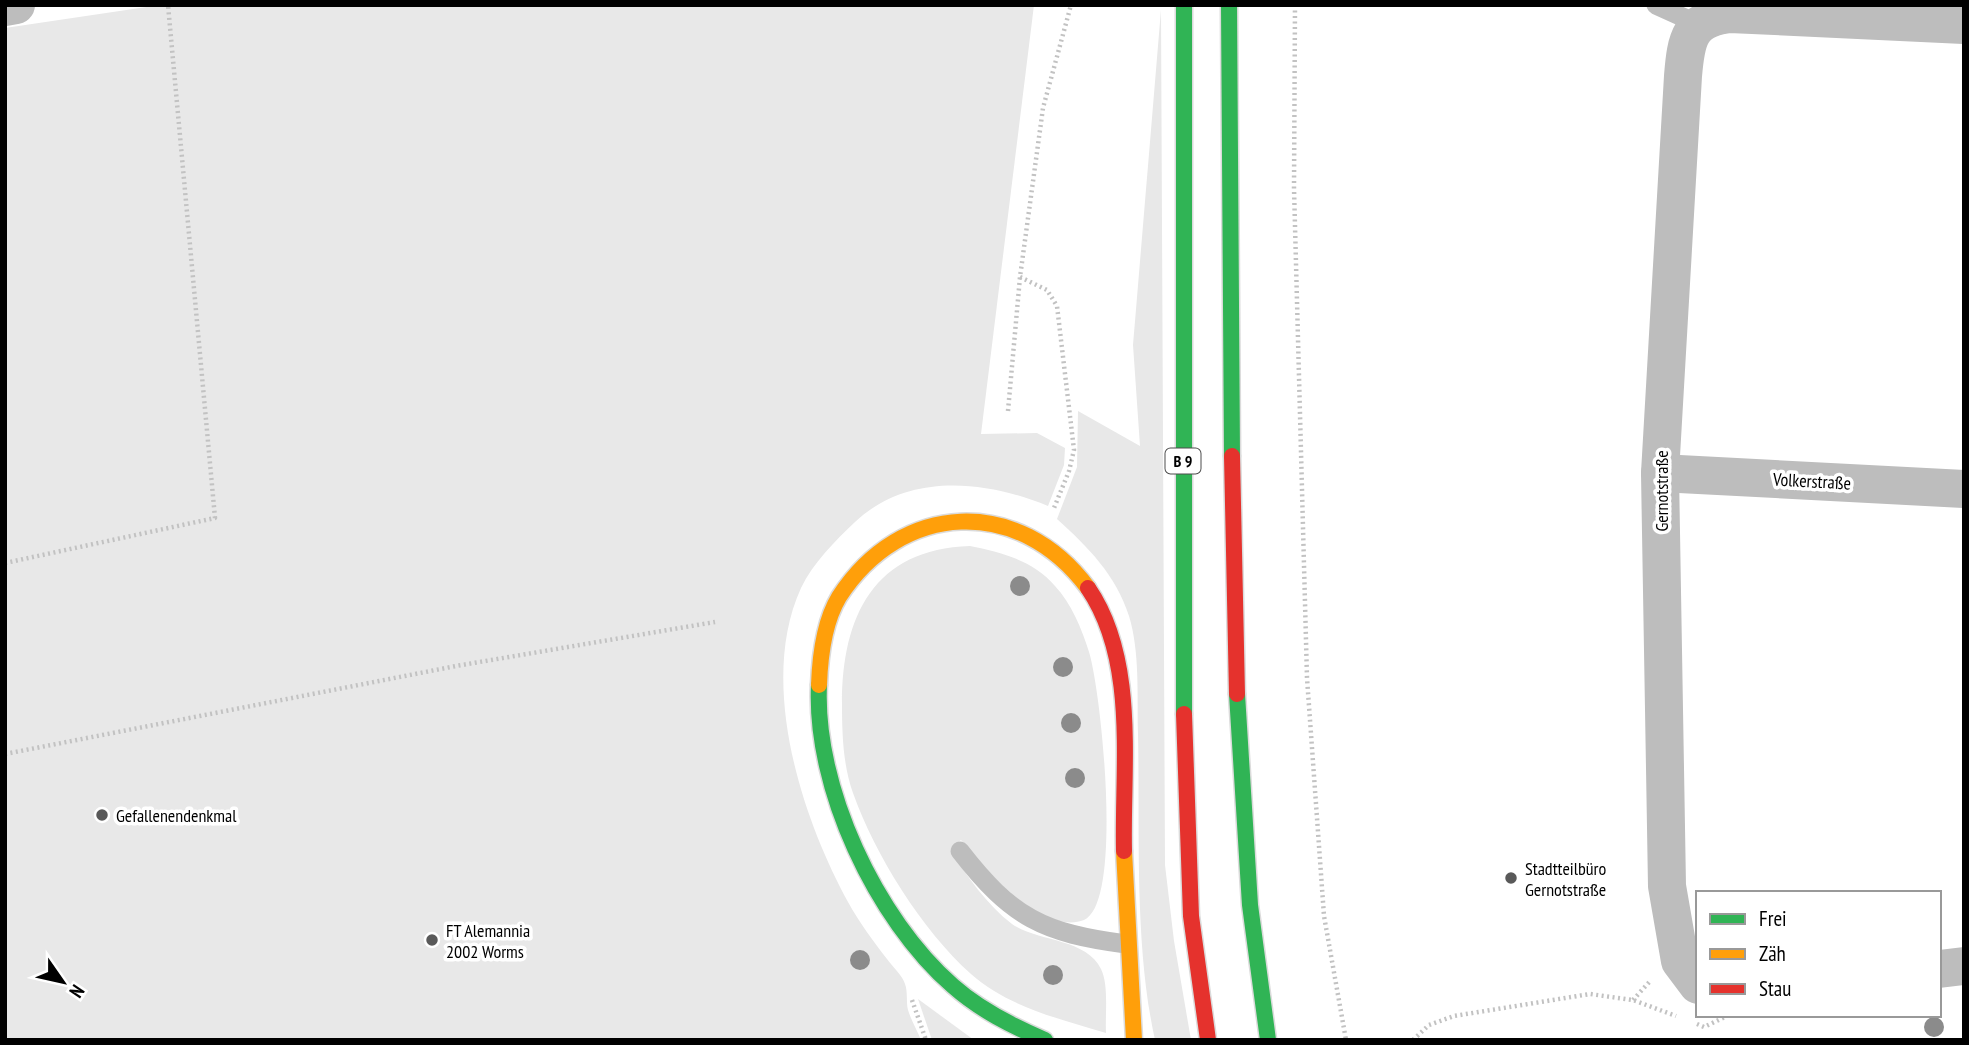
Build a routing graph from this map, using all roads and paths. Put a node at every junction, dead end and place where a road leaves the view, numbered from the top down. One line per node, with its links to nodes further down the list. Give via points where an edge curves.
1 (16, 5): 8 (street)
2 (168, 5): 16 (path, via 215,518)
3 (1071, 5): 11 (path, via 1042,108)
4 (1184, 5): 31 (highway, B 9, via 1183,690 1191,916)
5 (1229, 5): 32 (highway, via 1234,648 1242,837)
6 (1295, 5): 33 (path, via 1294,188 1307,678 1324,916)
7 (1656, 5): 9 (lane)
8 (5, 7)
9 (1698, 24): 10 (street, via 1730,14); 13 (street, Gernotstraße, via 1685,54)
10 (1964, 25)
11 (1020, 277): 12 (path); 15 (path, via 1047,290 1060,318 1074,450)
12 (1008, 411)
13 (1660, 473): 14 (street, Volkerstraße); 23 (street, Gernotstraße, via 1667,886)
14 (1964, 489)
15 (1050, 517)
16 (5, 563)
17 (715, 622): 18 (path, via 430,671)
18 (5, 754)
19 (960, 851): 20 (lane, via 985,884 1022,916 1081,938)
20 (1126, 944): 29 (highway, via 1120,695 1107,624 1095,599 1080,575 1058,554 1011,528 985,522 937,524 908,532 857,568 842,587 821,638 822,735 838,805 876,891 919,951 983,1010); 30 (highway)
21 (1964, 966): 22 (street)
22 (1941, 969)
23 (1689, 973)
24 (912, 995): 28 (path)
25 (1725, 1017): 27 (path, via 1704,1027)
26 (1680, 1018): 34 (path, via 1633,1000 1590,994 1447,1018 1429,1025)
27 (1692, 1022)
28 (926, 1040)
29 (1045, 1040)
30 (1134, 1040)
31 (1208, 1040)
32 (1268, 1040)
33 (1346, 1040)
34 (1413, 1040)

